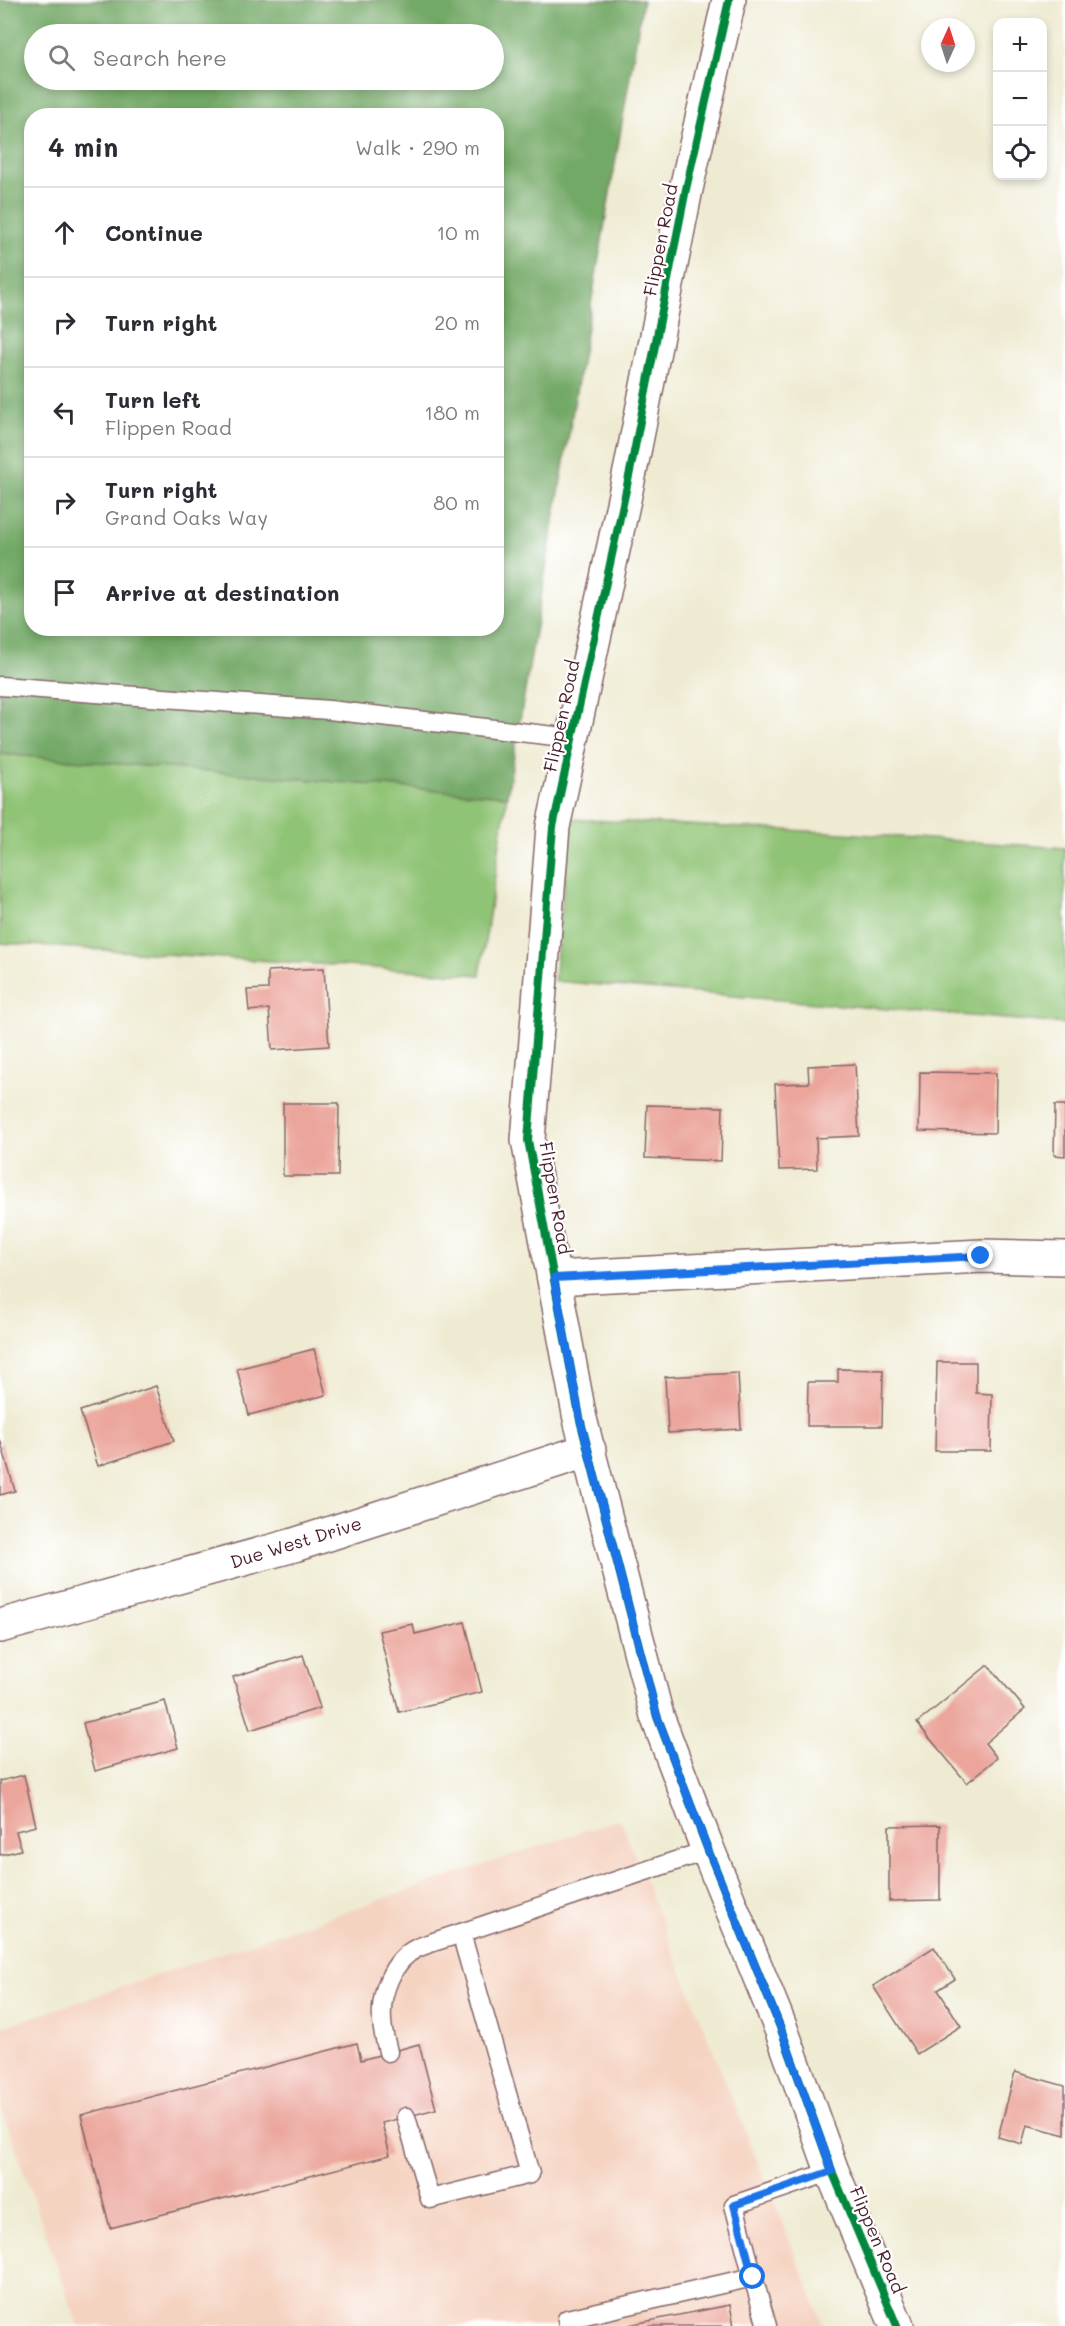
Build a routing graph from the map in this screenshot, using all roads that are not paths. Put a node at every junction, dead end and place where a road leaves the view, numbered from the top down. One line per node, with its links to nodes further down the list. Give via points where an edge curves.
1 (729, 0): 3 (street, Flippen Road)
2 (0, 686): 3 (lane, via 329,710)
3 (572, 738): 5 (street, Flippen Road, via 553,827 528,1140)
4 (1065, 1258): 5 (street, via 981,1256)
5 (554, 1278): 6 (street, Flippen Road)
6 (589, 1450): 7 (street, Due West Drive, via 294,1545); 8 (street, Flippen Road, via 657,1716)
7 (0, 1626)
8 (708, 1850): 9 (lane); 12 (street, Flippen Road, via 781,2029)
9 (461, 1933): 10 (lane, via 416,1948 401,1958 384,1995 382,2020); 11 (lane, via 531,2174 430,2199)
10 (388, 2052)
11 (406, 2117)
12 (832, 2171): 13 (lane, via 734,2205); 16 (street, Flippen Road)
13 (753, 2277): 14 (lane, via 567,2319); 15 (lane)
14 (568, 2326)
15 (766, 2326)
16 (897, 2326)

